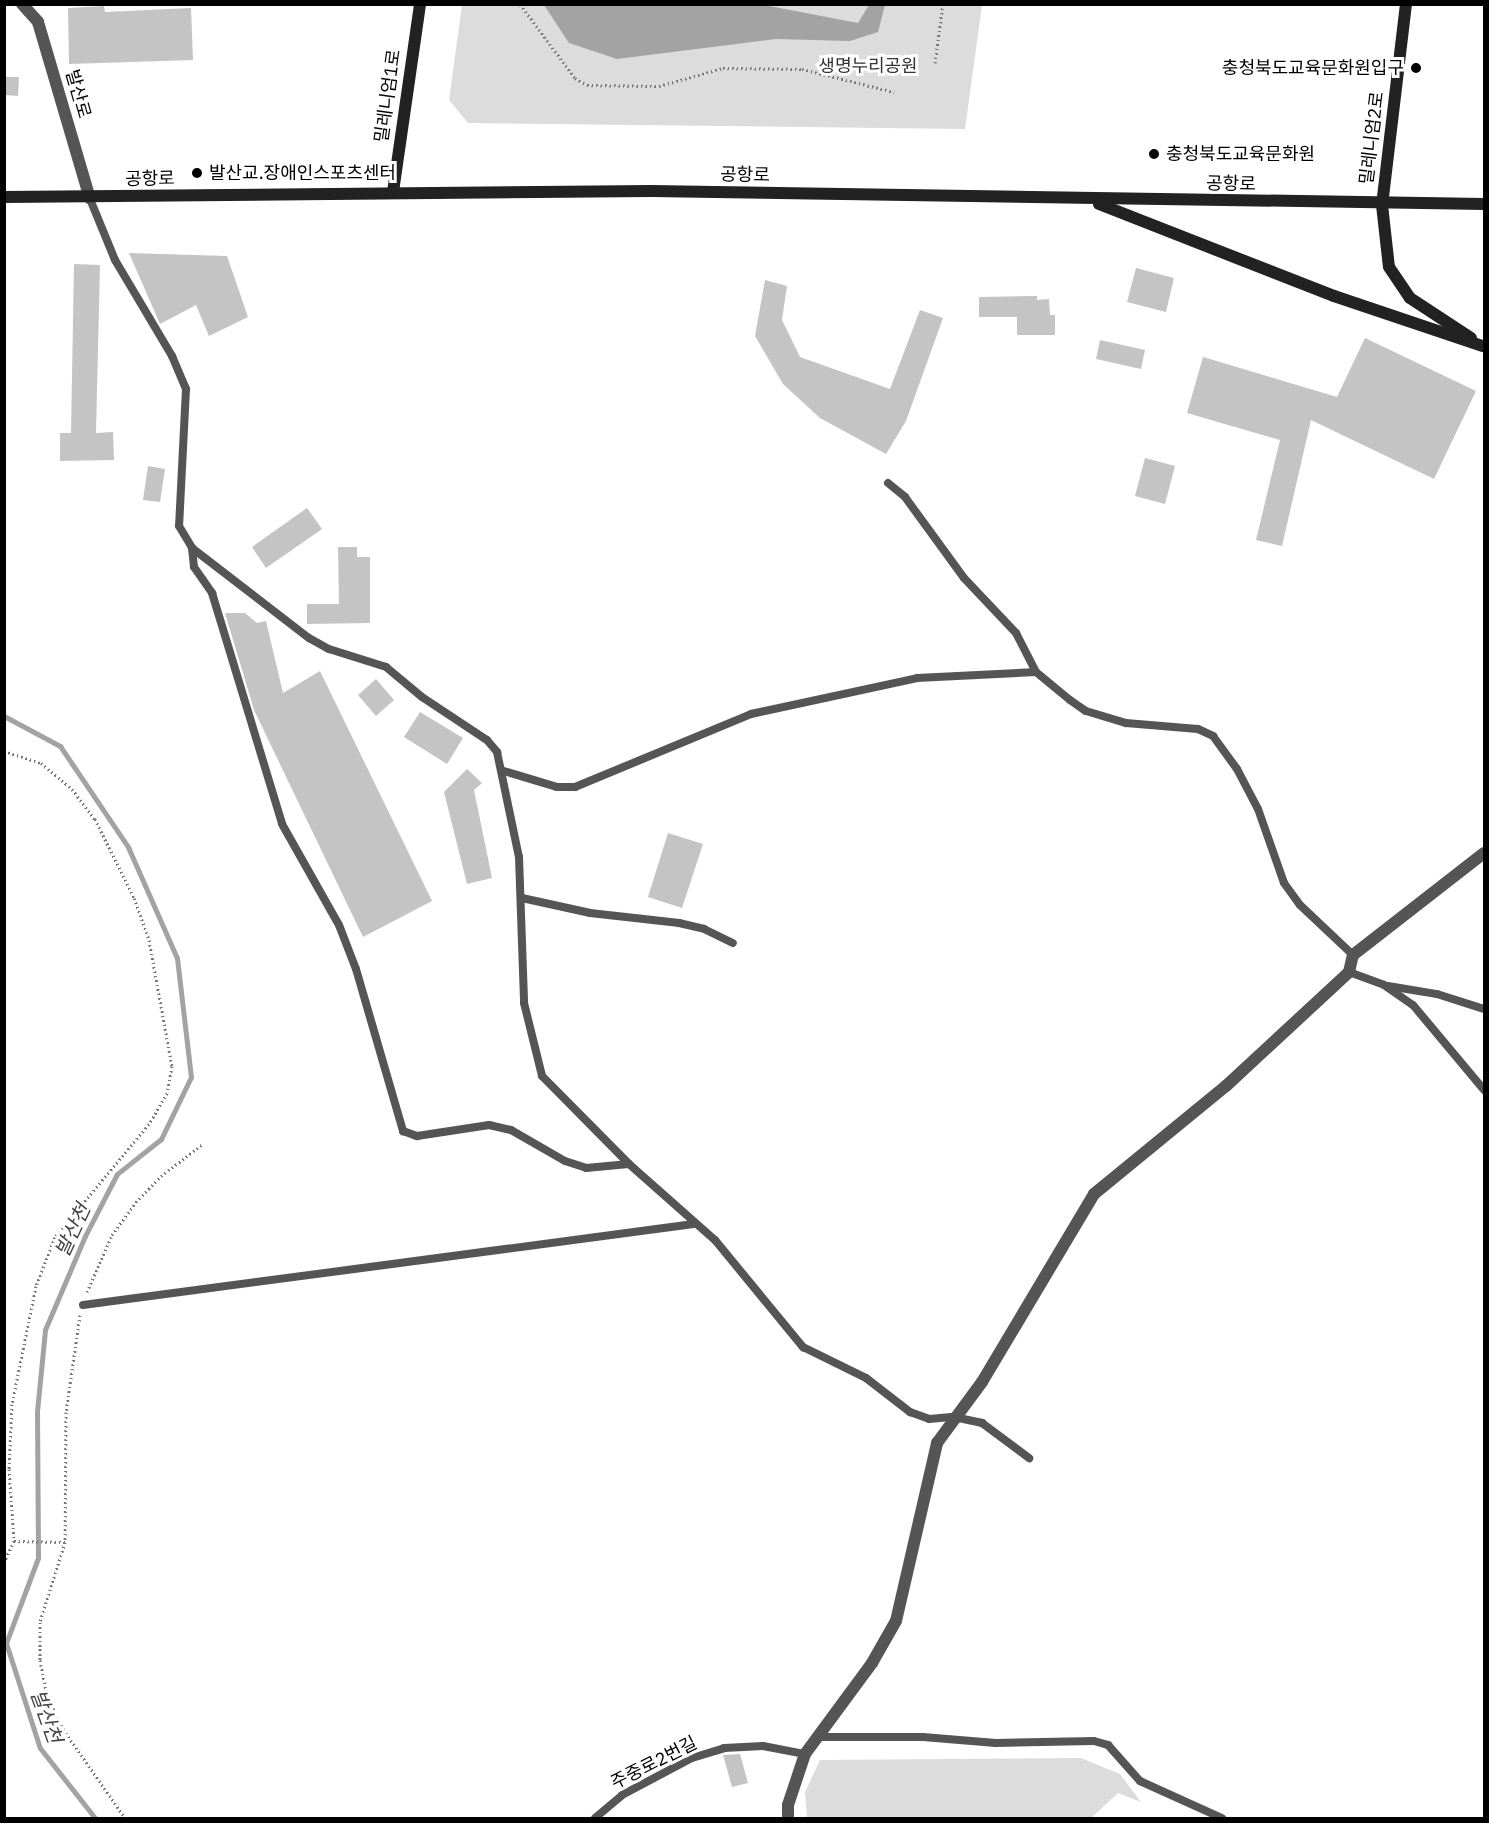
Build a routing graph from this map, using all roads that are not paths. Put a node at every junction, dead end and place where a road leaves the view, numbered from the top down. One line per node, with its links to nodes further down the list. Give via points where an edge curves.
1 (22, 4): 6 (street, 발산로, via 38,22)
2 (420, 4): 4 (main road, 밀레니엄1로)
3 (1406, 4): 9 (main road, 밀레니엄2로)
4 (393, 192): 6 (main road, 공항로); 7 (main road, 공항로, via 651,190)
5 (4, 198): 6 (main road, 공항로)
6 (90, 199): 12 (lane, via 115,260 172,356 186,388 179,525)
7 (1090, 200): 9 (main road, 공항로); 10 (main road, via 1334,296)
8 (1485, 204): 9 (main road, 공항로)
9 (1382, 205): 10 (main road, 밀레니엄2로, via 1389,267 1410,298)
10 (1484, 346)
11 (888, 483): 13 (lane, via 905,497 964,578 1016,633)
12 (192, 548): 14 (lane, via 309,638 329,649 386,667 422,697 487,740 498,752); 23 (lane, via 194,567 212,593 282,824 339,924 356,969 403,1131 417,1136 489,1125 511,1130 565,1161 586,1168)
13 (1036, 672): 14 (lane, via 917,678 751,714 575,787 557,787); 18 (lane, via 1086,711 1126,723 1198,729 1213,736 1238,769 1258,809 1284,883 1300,905)
14 (504, 771): 16 (lane)
15 (1485, 853): 18 (street)
16 (522, 898): 17 (lane, via 590,913 679,923 704,929); 23 (lane, via 524,1003 542,1076)
17 (733, 944)
18 (1353, 955): 19 (street)
19 (1349, 972): 20 (lane); 26 (street, via 1226,1086 1094,1194 982,1382)
20 (1384, 985): 21 (lane, via 1437,994); 22 (lane, via 1413,1005)
21 (1485, 1009)
22 (1485, 1090)
23 (629, 1164): 24 (lane)
24 (694, 1224): 25 (lane); 26 (lane, via 715,1240 803,1347 866,1378 910,1412 929,1419)
25 (83, 1305)
26 (954, 1417): 27 (lane, via 982,1423); 28 (street, via 937,1443 896,1621 872,1663)
27 (1029, 1458)
28 (818, 1737): 29 (street); 32 (lane, via 923,1737 996,1743 1094,1741 1108,1745 1140,1781)
29 (805, 1754): 30 (lane, 주중로2번길, via 763,1746 724,1748 692,1758 622,1795); 31 (street, via 788,1804)
30 (595, 1818)
31 (788, 1818)
32 (1222, 1818)

